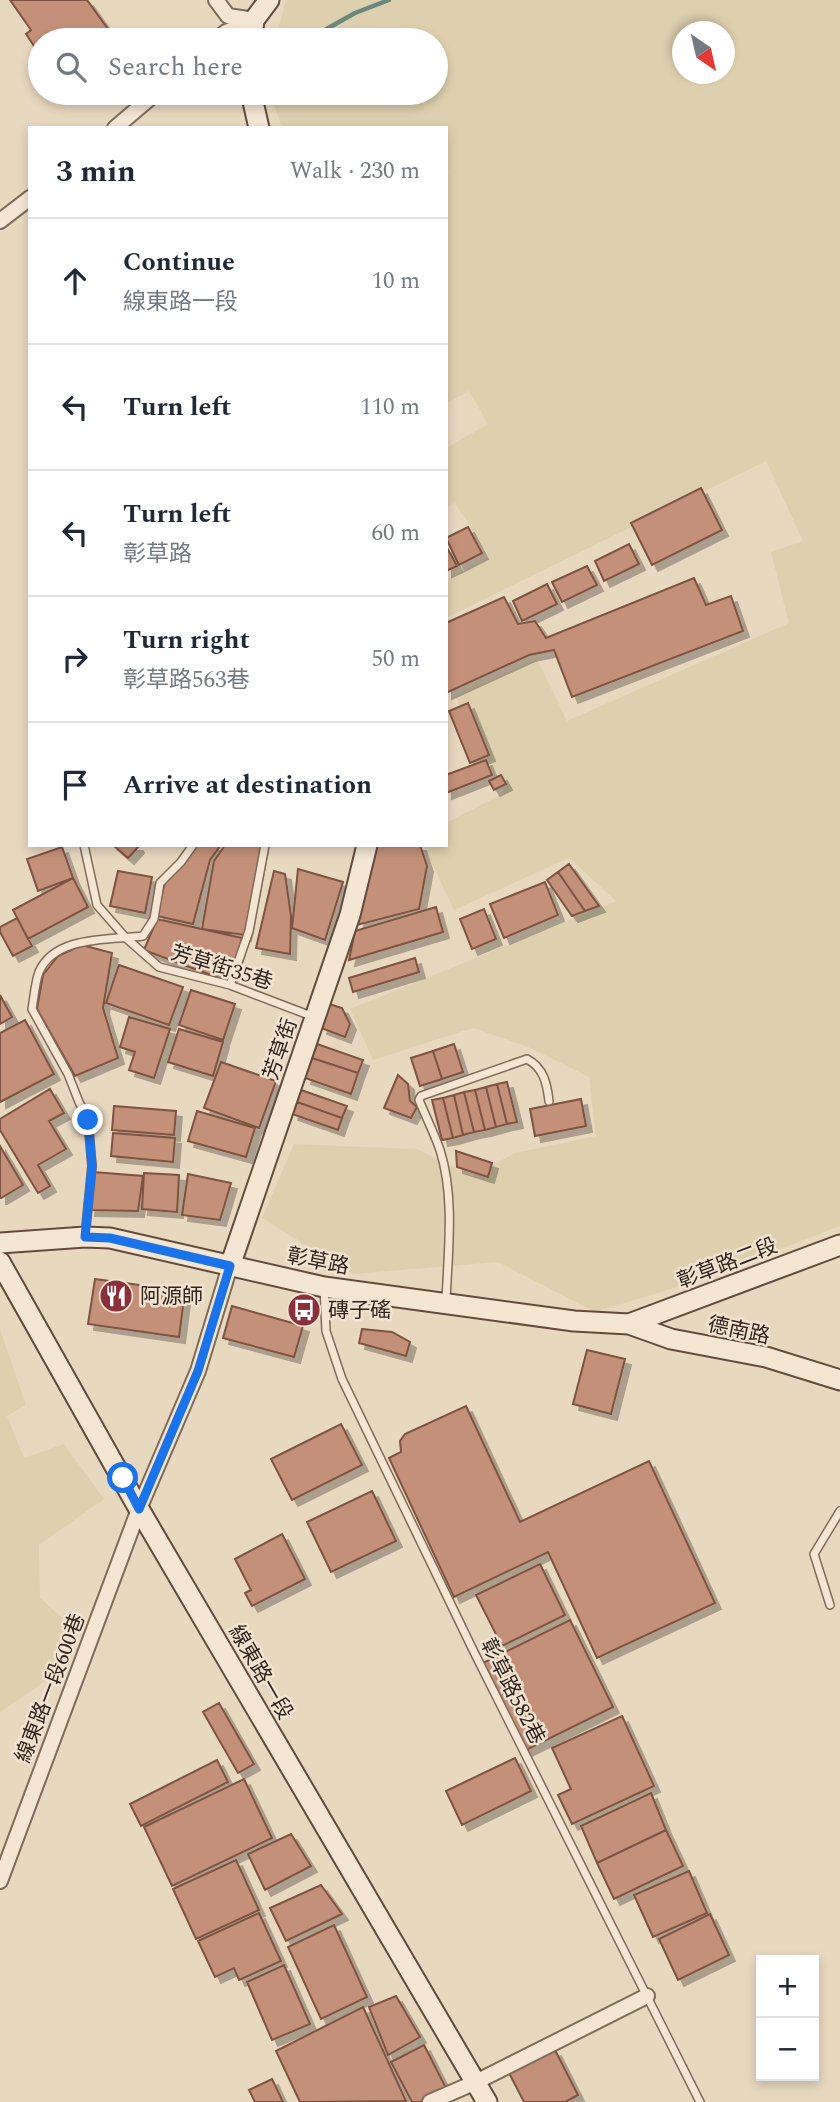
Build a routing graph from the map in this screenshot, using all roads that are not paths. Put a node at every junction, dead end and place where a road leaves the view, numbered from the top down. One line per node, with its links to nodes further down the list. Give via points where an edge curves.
1 (216, 0): 3 (street, via 229,16)
2 (269, 0): 4 (street)
3 (250, 28)
4 (254, 28)
5 (142, 105): 7 (street)
6 (254, 105): 8 (street)
7 (117, 126)
8 (259, 126)
9 (28, 200): 10 (street)
10 (0, 221)
11 (84, 847): 15 (lane, 芳草街35巷, via 97,905)
12 (192, 847): 15 (lane, via 160,883 154,919 143,936)
13 (265, 847): 16 (lane, via 249,931)
14 (367, 847): 17 (street, 芳草街, via 350,915)
15 (126, 938): 16 (lane, 芳草街35巷, via 159,967); 19 (lane, via 80,941 58,950 40,970 32,1009 88,1120 92,1166)
16 (230, 985): 17 (lane, 芳草街35巷)
17 (315, 1017): 23 (street, 芳草街)
18 (549, 1101): 25 (lane, via 541,1070 527,1059 421,1096 447,1184)
19 (85, 1237): 20 (street, 彰草路); 23 (street, 彰草路, via 110,1238)
20 (0, 1243)
21 (840, 1245): 26 (street, 彰草路二段)
22 (0, 1262): 28 (street, 線東路一段)
23 (230, 1266): 24 (street, 彰草路); 28 (street, 線東路一段600巷, via 198,1371)
24 (324, 1287): 25 (street, 彰草路); 32 (lane, 彰草路582巷, via 326,1331 342,1379)
25 (446, 1305): 26 (street, 彰草路)
26 (629, 1324): 27 (street, 德南路, via 671,1339 766,1357)
27 (840, 1380)
28 (139, 1509): 31 (street, 線東路一段600巷); 33 (street, 線東路一段)
29 (840, 1511): 30 (lane, via 814,1554)
30 (830, 1605)
31 (0, 1881)
32 (648, 1996): 33 (street); 36 (lane, 彰草路582巷)
33 (476, 2082): 34 (street); 35 (street, 線東路一段)
34 (430, 2102)
35 (487, 2102)
36 (701, 2102)

